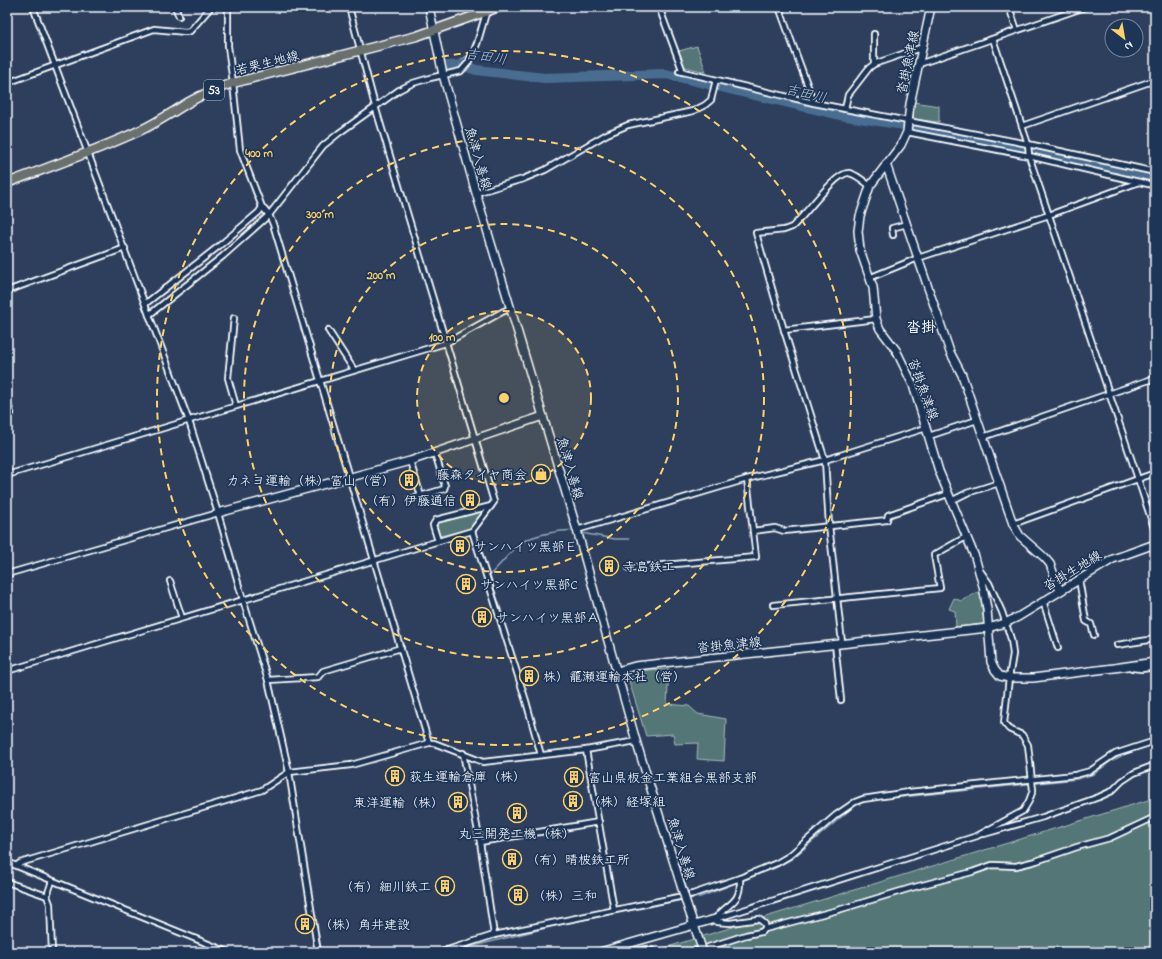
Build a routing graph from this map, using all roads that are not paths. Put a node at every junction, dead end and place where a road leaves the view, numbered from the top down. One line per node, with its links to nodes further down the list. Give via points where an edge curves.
1 (33, 7): 23 (street)
2 (176, 7): 14 (street)
3 (211, 7): 23 (street, via 190,31 154,29)
4 (228, 7): 28 (street, via 228,46)
5 (349, 7): 20 (street)
6 (429, 7): 16 (main road, 魚津入善線)
7 (499, 7): 13 (main road, 若栗生地線 / 53)
8 (659, 7): 25 (street, via 681,71)
9 (779, 7): 29 (street)
10 (931, 7): 19 (main road, 沓掛魚津線)
11 (1009, 7): 15 (street)
12 (1085, 7): 15 (street)
13 (487, 9): 16 (main road, 若栗生地線 / 53); 24 (street, via 477,44 468,63 461,71)
14 (180, 16)
15 (1017, 30): 18 (street)
16 (433, 31): 20 (main road, 若栗生地線 / 53); 24 (main road, 魚津入善線)
17 (874, 34): 21 (street)
18 (993, 39): 22 (street); 32 (street)
19 (922, 47): 21 (street); 22 (main road, 沓掛魚津線)
20 (360, 51): 28 (main road, 若栗生地線 / 53); 30 (street)
21 (874, 64): 31 (street, via 848,95)
22 (919, 64): 33 (main road, 沓掛魚津線)
23 (55, 66): 27 (street); 35 (street)
24 (443, 75): 30 (street, via 413,83); 43 (main road, 魚津入善線)
25 (716, 80): 29 (street); 43 (street, via 711,100 705,106 628,125 524,179)
26 (1155, 80): 32 (street)
27 (7, 83)
28 (233, 83): 35 (main road, 若栗生地線 / 53, via 195,99 140,131); 44 (street, via 240,150)
29 (814, 103): 31 (street)
30 (375, 106): 45 (street, via 323,146); 60 (street)
31 (845, 109): 33 (street)
32 (1022, 126): 34 (street)
33 (908, 127): 34 (street); 36 (street); 37 (main road, 沓掛魚津線, via 901,145)
34 (1028, 146): 36 (street); 38 (street)
35 (87, 152): 40 (main road, 若栗生地線 / 53); 49 (street)
36 (1029, 155): 39 (street); 46 (street)
37 (886, 164): 42 (main road, 沓掛魚津線); 47 (main road)
38 (1155, 172)
39 (1139, 182): 41 (street); 46 (street)
40 (7, 183)
41 (1154, 185)
42 (870, 186): 51 (main road, 沓掛魚津線, via 858,231 860,250); 59 (street, via 851,173 844,173 835,179 792,227 756,233)
43 (476, 193): 54 (main road, 魚津入善線)
44 (262, 207): 45 (street); 53 (street, via 219,246)
45 (269, 215): 55 (street, via 223,256); 63 (street)
46 (1048, 215): 50 (street); 64 (street)
47 (907, 224): 48 (street, via 892,228); 50 (main road)
48 (892, 235)
49 (124, 248): 52 (street); 53 (street)
50 (918, 258): 51 (street); 69 (main road, via 950,352 962,375)
51 (869, 278): 57 (main road, 沓掛魚津線, via 873,287)
52 (7, 291)
53 (146, 304): 55 (street)
54 (511, 308): 60 (street); 68 (main road, 魚津入善線)
55 (149, 315): 70 (street)
56 (234, 318): 66 (street, via 228,378)
57 (876, 319): 59 (street); 71 (main road, 沓掛魚津線, via 880,329 896,350 913,385)
58 (328, 330): 61 (street)
59 (784, 330): 76 (street)
60 (446, 343): 61 (street); 74 (street)
61 (354, 370): 63 (street)
62 (1155, 378): 64 (street)
63 (321, 380): 66 (street); 80 (street)
64 (1109, 394): 73 (street); 82 (street)
65 (7, 402): 67 (street)
66 (236, 406): 70 (street)
67 (11, 413)
68 (543, 416): 74 (main road); 92 (main road, 魚津入善線)
69 (978, 420): 72 (street); 73 (main road)
70 (189, 421): 79 (street); 88 (street)
71 (926, 428): 72 (main road, 沓掛魚津線); 76 (street)
72 (929, 436): 85 (main road, 沓掛魚津線)
73 (983, 436): 83 (main road)
74 (475, 440): 75 (main road); 87 (street, via 494,502)
75 (435, 453): 77 (main road); 84 (street, via 445,486 444,489)
76 (825, 460): 81 (street); 90 (street)
77 (410, 461): 80 (main road); 84 (street)
78 (1155, 473): 82 (street)
79 (7, 475)
80 (348, 478): 88 (main road); 98 (street)
81 (747, 479): 92 (street); 93 (street)
82 (1138, 479): 89 (street); 94 (street)
83 (999, 483): 85 (street); 89 (main road)
84 (421, 496): 86 (street)
85 (950, 497): 90 (street, via 888,515 887,520); 95 (main road, 沓掛魚津線)
86 (410, 499)
87 (491, 506): 91 (street); 96 (street, via 436,520 433,525)
88 (218, 513): 101 (street); 106 (street)
89 (1013, 524): 104 (main road, via 1020,536 1050,564)
90 (829, 525): 93 (street, via 784,531 775,528); 105 (street)
91 (472, 530): 96 (street); 131 (street)
92 (577, 530): 122 (main road, 魚津入善線)
93 (753, 531): 99 (street, via 756,557)
94 (1155, 531)
95 (966, 537): 100 (main road, 沓掛魚津線); 105 (street, via 934,555 940,588)
96 (438, 541): 98 (street)
97 (1155, 544): 102 (main road, 沓掛生地線, via 1113,560)
98 (374, 560): 106 (street); 116 (street)
99 (629, 568)
100 (979, 569): 110 (street, via 989,582); 111 (main road, 沓掛魚津線)
101 (7, 574)
102 (1079, 580): 104 (main road, 沓掛生地線); 112 (street, via 1086,621 1091,624)
103 (170, 581): 109 (street)
104 (1060, 591): 107 (main road, 沓掛生地線)
105 (838, 599): 108 (street); 114 (street)
106 (243, 600): 109 (street); 124 (street)
107 (1043, 601): 110 (main road, 沓掛生地線); 117 (street)
108 (773, 605)
109 (182, 618): 121 (street)
110 (1005, 623): 111 (main road, 沓掛魚津線); 123 (street, via 1013,654)
111 (988, 628): 114 (main road, 沓掛魚津線); 123 (main road, via 991,662 1000,676)
112 (1094, 635)
113 (1155, 639): 115 (street)
114 (839, 644): 122 (main road, 沓掛魚津線, via 636,666); 125 (street)
115 (1117, 645)
116 (401, 648): 124 (street, via 323,671 318,677); 128 (street)
117 (1058, 648)
118 (1155, 662): 119 (main road)
119 (1125, 666): 120 (street, via 1142,669); 123 (main road, via 1033,678)
120 (1155, 667)
121 (7, 671)
122 (617, 671): 126 (main road, 魚津入善線)
123 (1009, 678): 134 (street, via 1004,723 1022,736 1028,745)
124 (268, 680): 133 (street)
125 (841, 700)
126 (636, 741): 129 (street); 147 (main road, 魚津入善線, bridge)
127 (1155, 741): 134 (street, via 1115,754 1090,771)
128 (429, 743): 130 (street); 133 (street, via 351,765)
129 (586, 750): 131 (street); 136 (street)
130 (463, 753): 131 (street, via 483,762); 138 (street)
131 (541, 755)
132 (1155, 765): 137 (street, via 1134,773 1112,791 1099,797)
133 (289, 772): 140 (street, via 262,790); 152 (street)
134 (1032, 779): 137 (street, via 1033,790 1023,811); 141 (street, via 863,799 836,814 789,856)
135 (1155, 817): 148 (street, via 1110,838 1036,861 1016,866 992,865)
136 (599, 822): 138 (street); 145 (street)
137 (977, 836): 146 (street)
138 (480, 842): 149 (street)
139 (7, 862): 140 (street)
140 (16, 866): 142 (street)
141 (740, 878): 145 (street, via 693,894); 146 (street, via 741,890 736,900)
142 (52, 881): 144 (street); 151 (street)
143 (7, 882): 144 (street)
144 (47, 896): 150 (street, via 50,904)
145 (614, 910): 149 (street)
146 (715, 919): 147 (main road); 148 (street, via 717,922 730,923 759,919 765,924)
147 (694, 925): 154 (main road); 158 (main road, 魚津入善線, bridge)
148 (765, 929): 157 (street)
149 (494, 935): 153 (street)
150 (52, 952)
151 (228, 952)
152 (318, 952)
153 (441, 952)
154 (600, 952)
155 (634, 952): 156 (street, via 647,949)
156 (655, 952)
157 (693, 952)
158 (703, 952)

